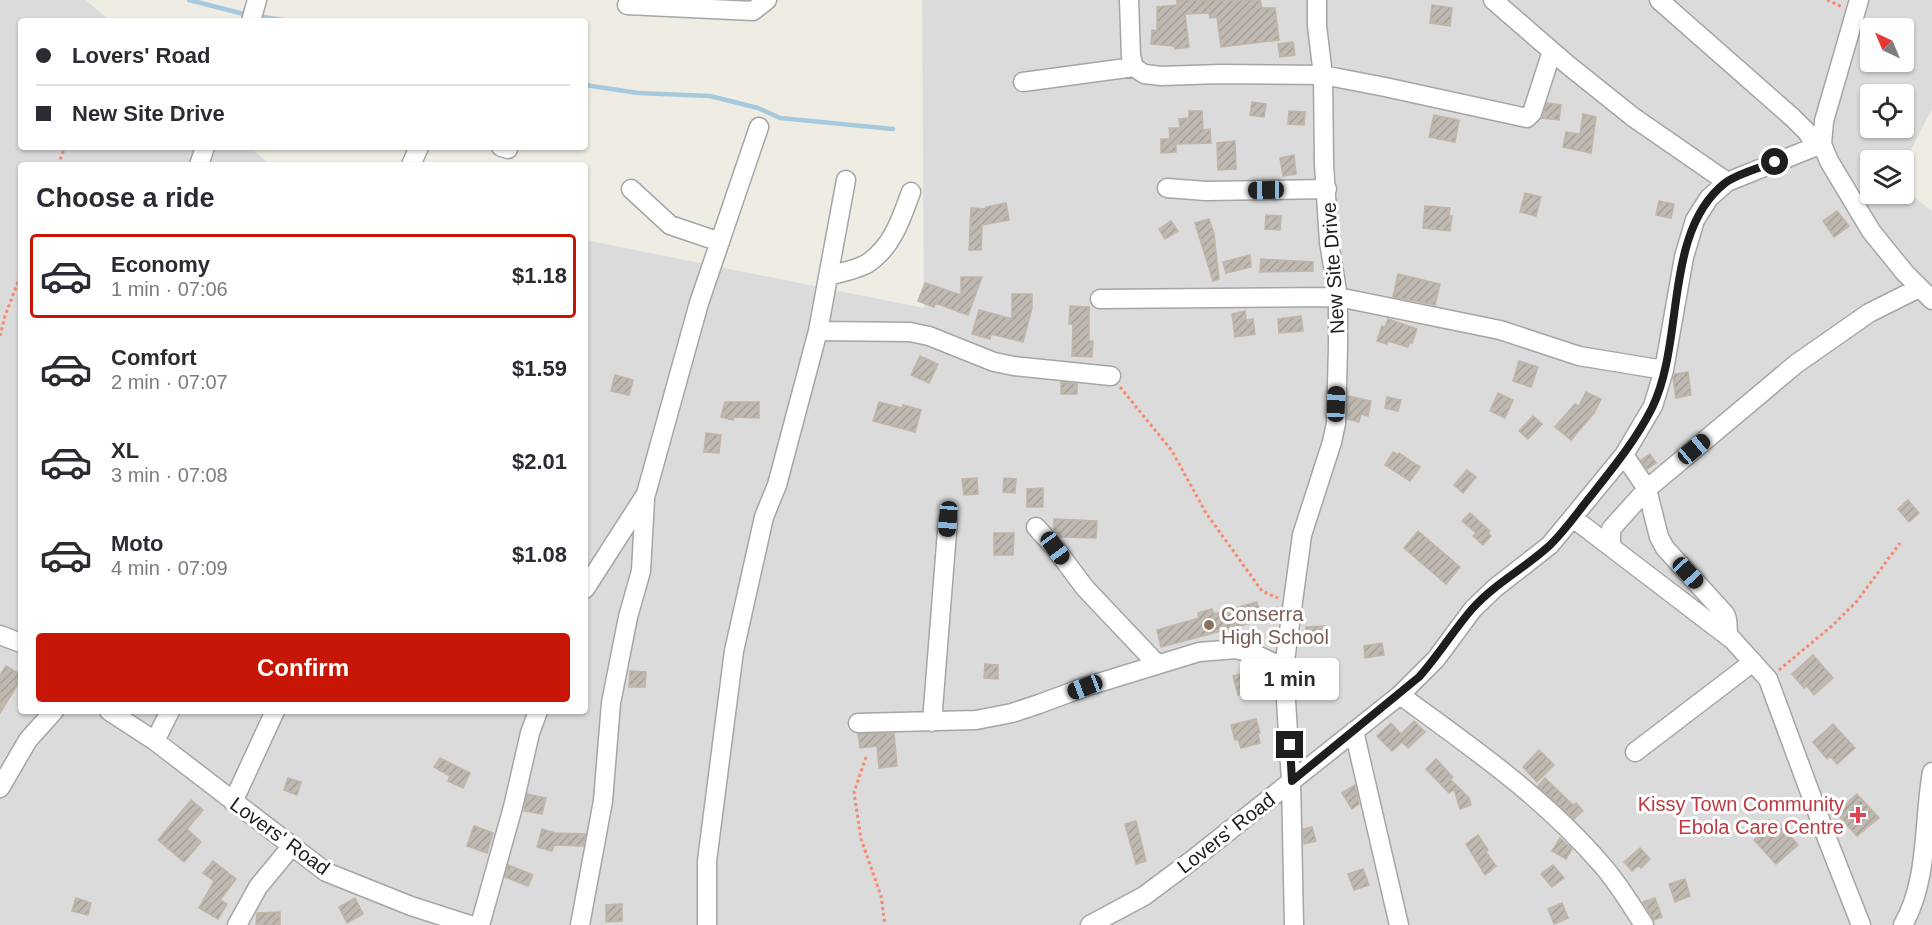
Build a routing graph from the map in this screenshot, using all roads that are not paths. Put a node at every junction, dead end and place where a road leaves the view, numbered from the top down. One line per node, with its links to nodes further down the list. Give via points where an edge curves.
1 (767, 0): 7 (street, via 753,11)
2 (1129, 0): 9 (street)
3 (1317, 0): 10 (street, New Site Drive)
4 (1493, 0): 8 (street)
5 (1659, 0): 13 (street)
6 (1859, 0): 13 (street)
7 (627, 5)
8 (1552, 51): 10 (street, via 1527,118); 15 (street, via 1633,117)
9 (1134, 66): 10 (street, via 1144,74 1161,76); 11 (street)
10 (1323, 75): 18 (street, New Site Drive)
11 (1023, 82)
12 (759, 127): 20 (street)
13 (1819, 145): 15 (street, Lovers' Road); 22 (street, via 1871,231)
14 (846, 180): 21 (street)
15 (1727, 182): 26 (street, Lovers' Road, via 1709,198 1695,220 1684,257)
16 (1167, 188): 18 (street)
17 (631, 189): 20 (street, via 670,225)
18 (1327, 189): 23 (street, New Site Drive, via 1329,242)
19 (911, 192): 21 (street, via 895,235 879,253 867,264)
20 (720, 242): 30 (street)
21 (828, 276): 25 (street)
22 (1925, 294): 29 (street, via 1869,313 1805,357)
23 (1338, 297): 24 (street); 26 (street, via 1500,330 1579,356); 39 (street, New Site Drive, via 1336,423 1302,535)
24 (1100, 299)
25 (818, 331): 27 (street, via 910,332 994,362); 60 (street, via 777,485 764,517 734,651 707,861)
26 (1664, 370): 28 (street, Lovers' Road, via 1653,406)
27 (1111, 376)
28 (1624, 455): 29 (street); 31 (street, Lovers' Road)
29 (1647, 489): 34 (street, via 1611,529); 36 (street, via 1665,548 1725,614 1728,634)
30 (646, 494): 35 (street); 59 (street, via 641,571 611,703 603,801)
31 (1573, 518): 34 (street); 40 (street, Lovers' Road, via 1550,545 1473,609 1436,658)
32 (948, 519): 46 (street)
33 (1036, 527): 38 (street, via 1085,588)
34 (1611, 547): 36 (street)
35 (588, 584)
36 (1734, 641): 37 (street)
37 (1753, 662): 50 (street); 65 (street, via 1768,679)
38 (1156, 664): 39 (street, via 1199,652 1236,649); 46 (street, via 1012,712 976,720)
39 (1284, 668): 52 (street, New Site Drive)
40 (1400, 695): 48 (street, Lovers' Road); 64 (street, via 1506,772 1556,817 1603,865)
41 (51, 714): 53 (street, via 28,740)
42 (114, 714): 49 (street, Lovers' Road)
43 (168, 714): 49 (street)
44 (274, 714): 54 (street)
45 (537, 714): 58 (street)
46 (932, 722): 47 (street)
47 (858, 723)
48 (1354, 731): 52 (street, Lovers' Road); 63 (street)
49 (154, 741): 54 (street, Lovers' Road)
50 (1635, 752)
51 (1932, 772): 66 (street, via 1924,856 1918,887)
52 (1292, 781): 61 (street, Lovers' Road, via 1144,896); 62 (street, New Site Drive)
53 (0, 788)
54 (233, 802): 55 (street, Lovers' Road)
55 (291, 847): 56 (street, via 258,887); 57 (street, Lovers' Road, via 326,872)
56 (237, 925)
57 (470, 925)
58 (480, 925)
59 (580, 925)
60 (707, 925)
61 (1090, 925)
62 (1294, 925)
63 (1399, 925)
64 (1644, 925)
65 (1861, 925)
66 (1903, 925)

